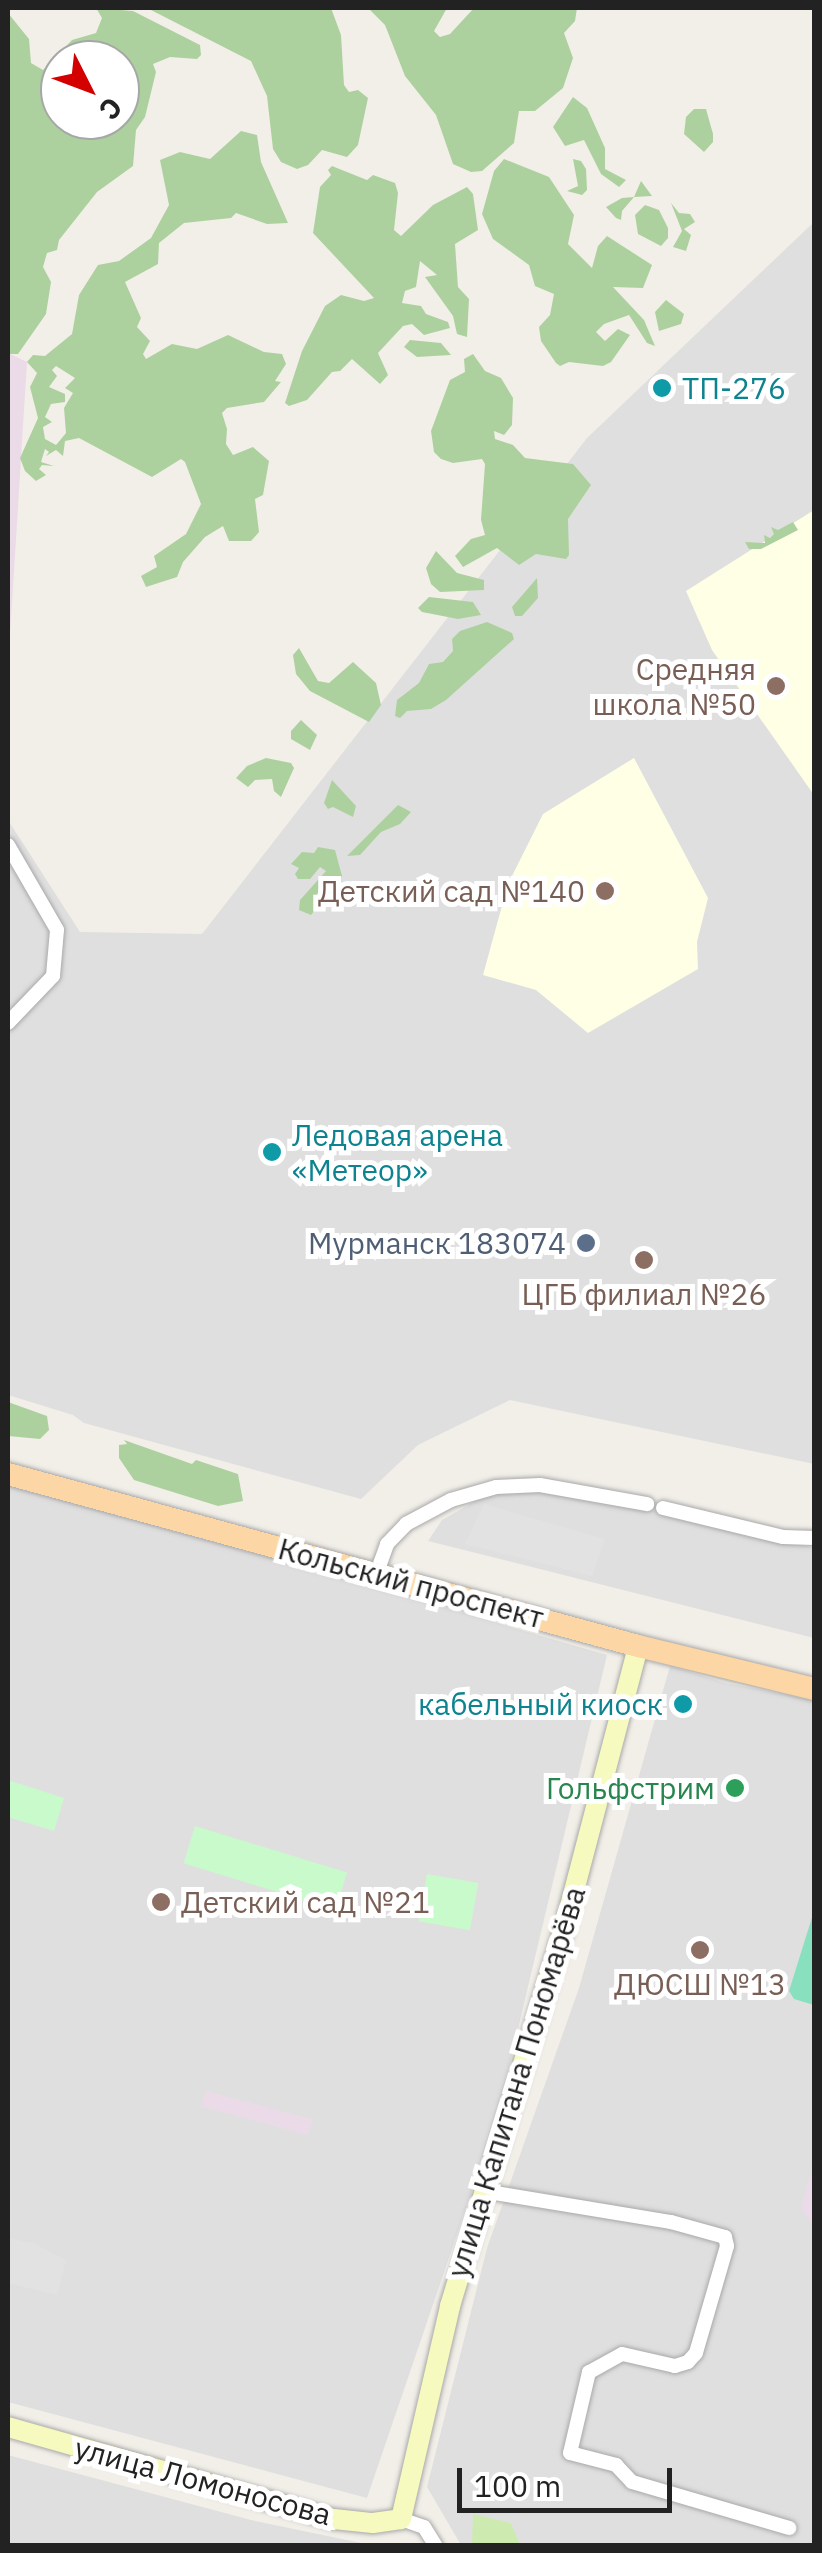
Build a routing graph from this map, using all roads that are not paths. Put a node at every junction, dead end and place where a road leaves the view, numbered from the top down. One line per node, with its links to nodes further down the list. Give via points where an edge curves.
1 (8, 844): 2 (street, via 57,930 52,976)
2 (8, 1023)
3 (8, 1474): 7 (main road, Кольский проспект)
4 (647, 1504): 7 (street, via 540,1485 496,1487 451,1500 406,1524 387,1544)
5 (663, 1508): 6 (street, via 783,1537)
6 (814, 1538)
7 (377, 1572): 8 (main road, Кольский проспект)
8 (638, 1646): 9 (main road, Кольский проспект); 10 (street, улица Капитана Пономарёва, via 564,1929)
9 (814, 1689)
10 (483, 2191): 12 (street, улица Капитана Пономарёва); 13 (street, via 671,2222 725,2238 696,2353 675,2366 622,2354 589,2372 570,2453 616,2465 632,2482)
11 (8, 2426): 12 (street, улица Ломоносова, via 334,2519)
12 (401, 2519): 14 (street, via 424,2526)
13 (788, 2528)
14 (436, 2546)

